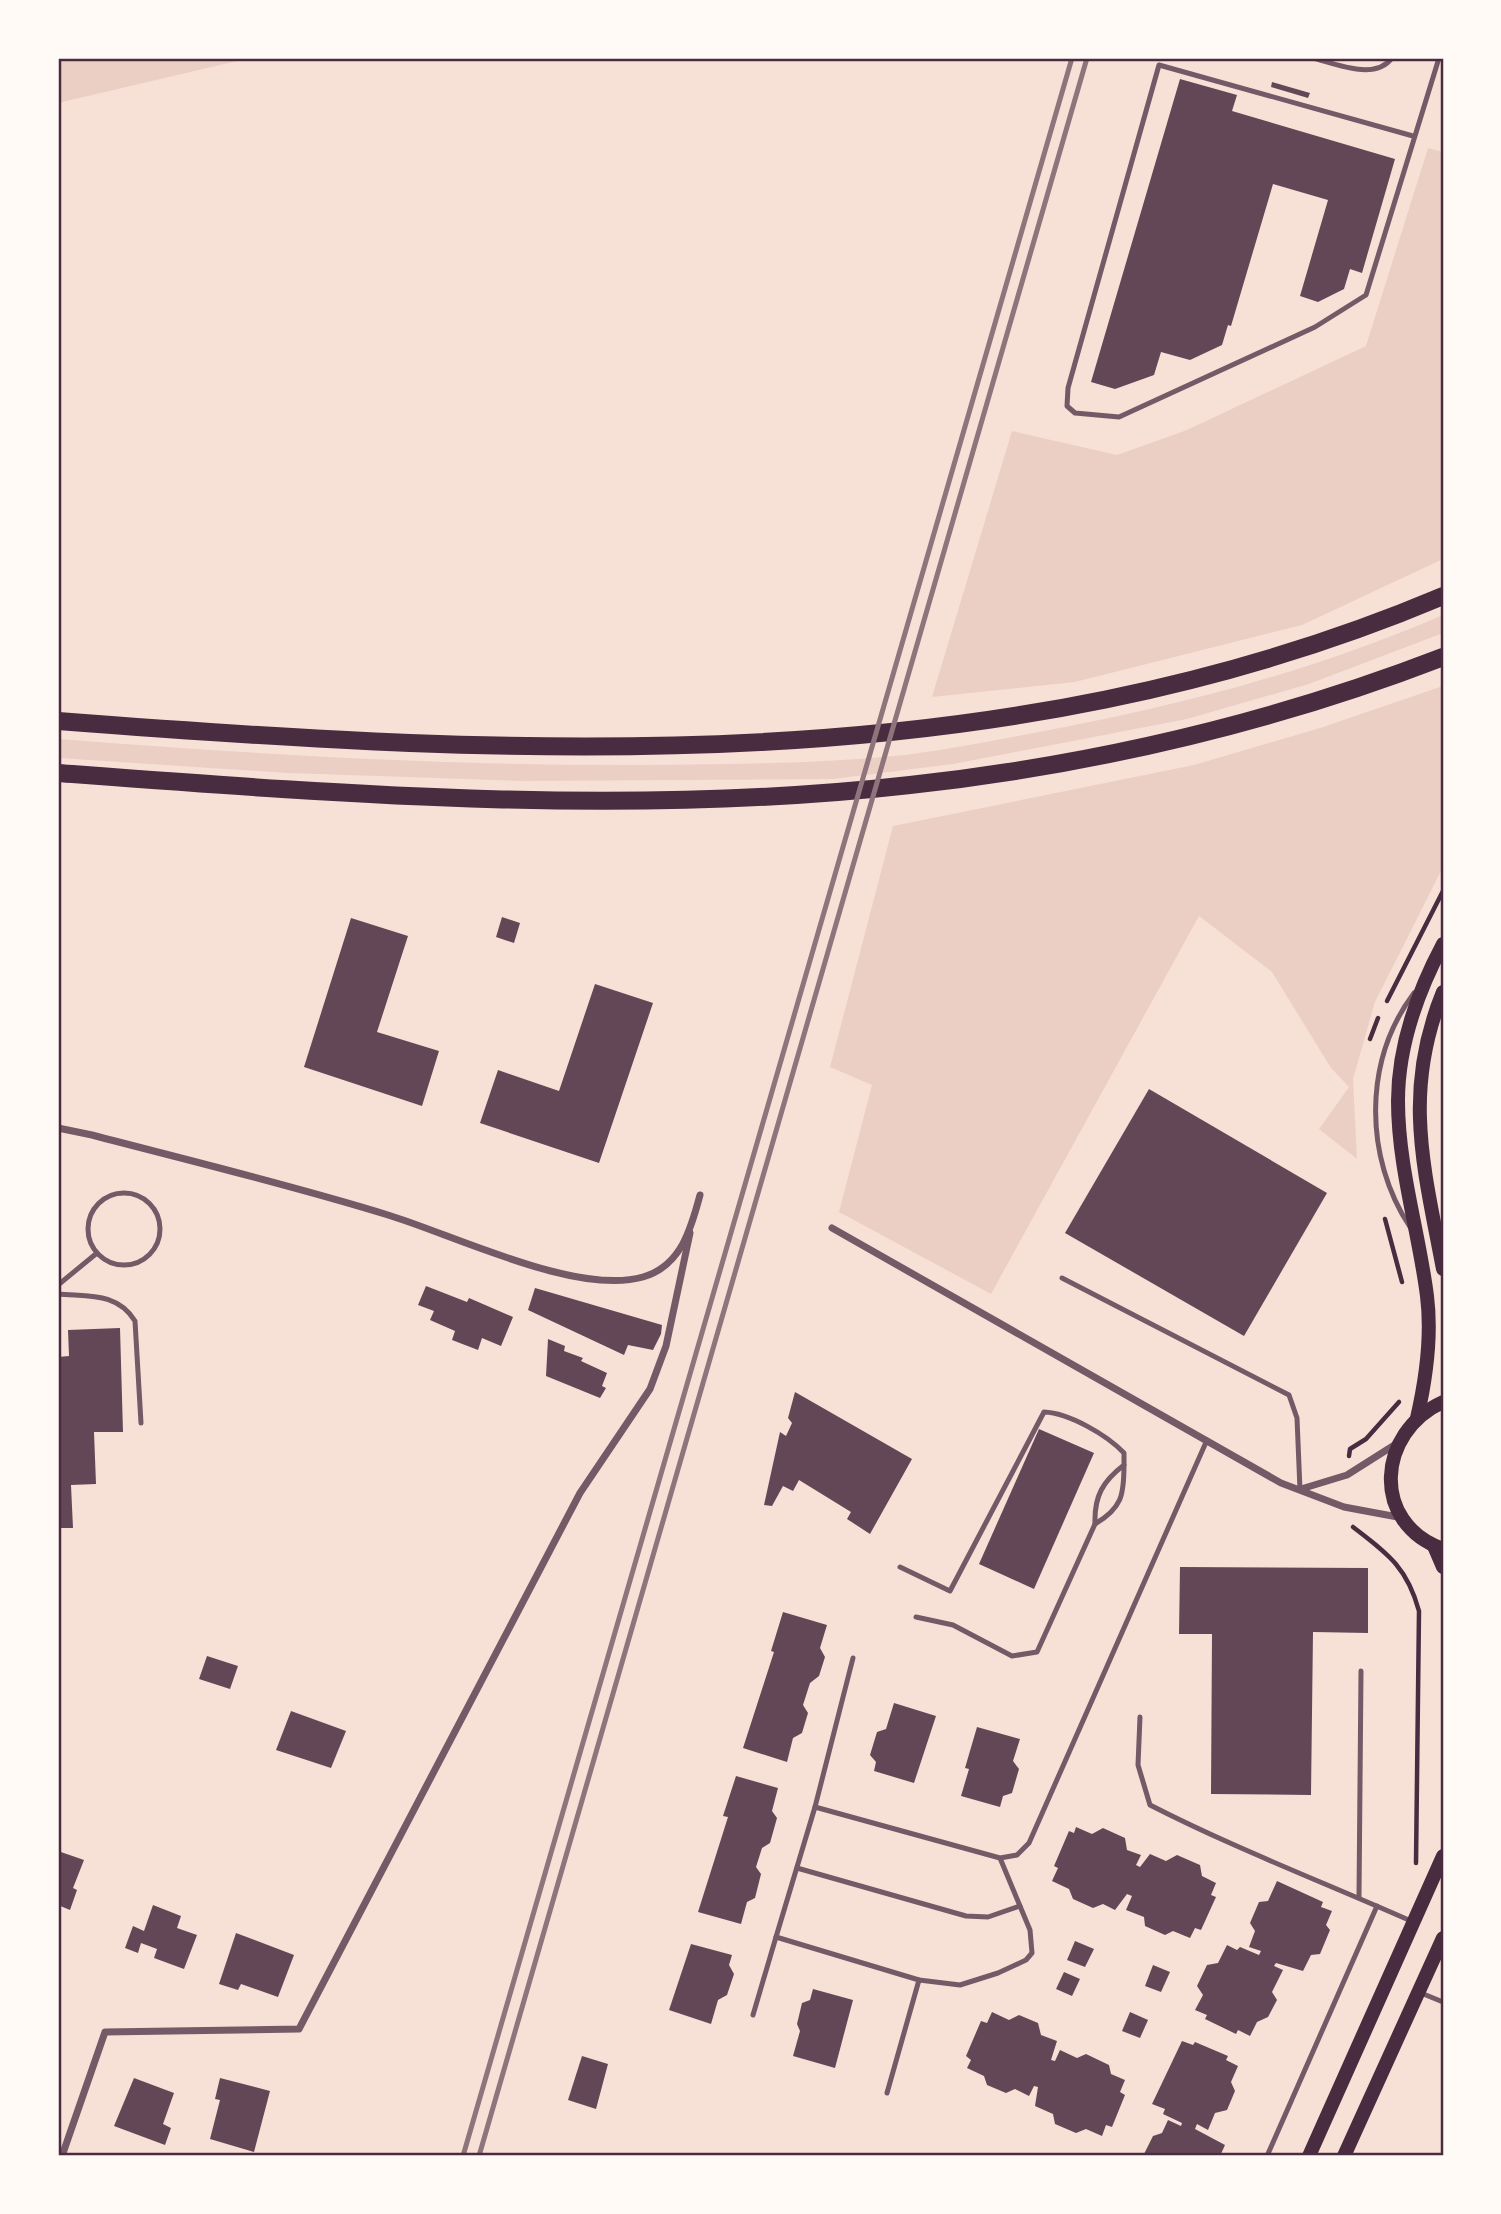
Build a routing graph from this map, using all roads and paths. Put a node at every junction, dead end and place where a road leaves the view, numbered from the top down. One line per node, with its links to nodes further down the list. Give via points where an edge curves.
1 (1313, 58): 2 (lane, via 1357,69 1380,66)
2 (1392, 58)
3 (1439, 58): 4 (lane)
4 (1413, 136): 4 (lane, via 1159,65 1068,388 1067,406 1075,413 1119,417 1315,327 1366,295)
5 (1443, 596): 7 (main road, via 1273,658 1149,691 923,729 632,748 530,748)
6 (1443, 657): 8 (main road, via 1372,685 1170,741 1052,765 909,785 717,798 524,798 381,794)
7 (58, 721)
8 (58, 773)
9 (1443, 944): 10 (main road)
10 (1424, 979): 16 (main road, via 1406,1035 1398,1099 1401,1147); 16 (lane, via 1387,1044 1376,1092 1377,1143 1383,1168)
11 (1443, 992): 18 (main road, via 1425,1045 1418,1108)
12 (58, 1128): 15 (street, via 389,1215 581,1278 626,1281 645,1277 678,1253)
13 (700, 1195): 15 (street)
14 (832, 1228): 25 (street)
15 (690, 1233): 55 (street, via 666,1346 650,1389 580,1493 299,2029 105,2032)
16 (1417, 1237): 23 (main road, via 1428,1299 1427,1360)
17 (97, 1253): 17 (lane, via 107,1261 131,1265 152,1252 160,1229 151,1206 129,1194 105,1199 96,1207 88,1230); 20 (lane)
18 (1443, 1269)
19 (1062, 1278): 28 (lane, via 1289,1395 1297,1418)
20 (58, 1285)
21 (58, 1294): 24 (lane, via 103,1296 130,1313 135,1321)
22 (1443, 1402): 23 (main road)
23 (1417, 1418): 26 (main road)
24 (141, 1423)
25 (1207, 1440): 28 (street); 41 (lane, via 1029,1843 1017,1856)
26 (1396, 1444): 28 (street, via 1347,1475); 29 (main road, via 1391,1490)
27 (1124, 1465): 31 (lane, via 1106,1479 1094,1503); 31 (lane, via 1124,1492 1112,1514); 33 (lane, via 1124,1453 1114,1442 1056,1412 1044,1412 950,1591)
28 (1300, 1490): 29 (street, via 1344,1507)
29 (1403, 1518): 32 (main road, via 1418,1536)
30 (1346, 1521): 43 (path, via 1398,1565 1411,1584 1419,1611)
31 (1095, 1524): 35 (lane, via 1037,1652 1012,1656 953,1625)
32 (1439, 1547): 34 (main road)
33 (900, 1567)
34 (1443, 1567)
35 (916, 1617)
36 (853, 1658): 39 (lane)
37 (1361, 1671): 44 (lane)
38 (1140, 1717): 44 (lane, via 1138,1765 1150,1805 1222,1842)
39 (815, 1807): 41 (lane); 42 (lane)
40 (1443, 1856): 47 (main road)
41 (1000, 1858): 45 (lane)
42 (797, 1868): 45 (lane, via 966,1916 988,1917); 48 (lane)
43 (1416, 1870)
44 (1359, 1897): 46 (lane)
45 (1020, 1906): 50 (lane, via 1033,1942 1026,1960 960,1985)
46 (1377, 1906): 47 (lane); 56 (lane)
47 (1415, 1923): 57 (main road)
48 (776, 1937): 50 (lane); 53 (lane)
49 (1443, 1938): 51 (main road)
50 (919, 1980): 54 (lane)
51 (1421, 1993): 52 (lane); 58 (main road)
52 (1443, 2002)
53 (752, 2015)
54 (887, 2093)
55 (62, 2156)
56 (1267, 2156)
57 (1309, 2156)
58 (1344, 2156)

